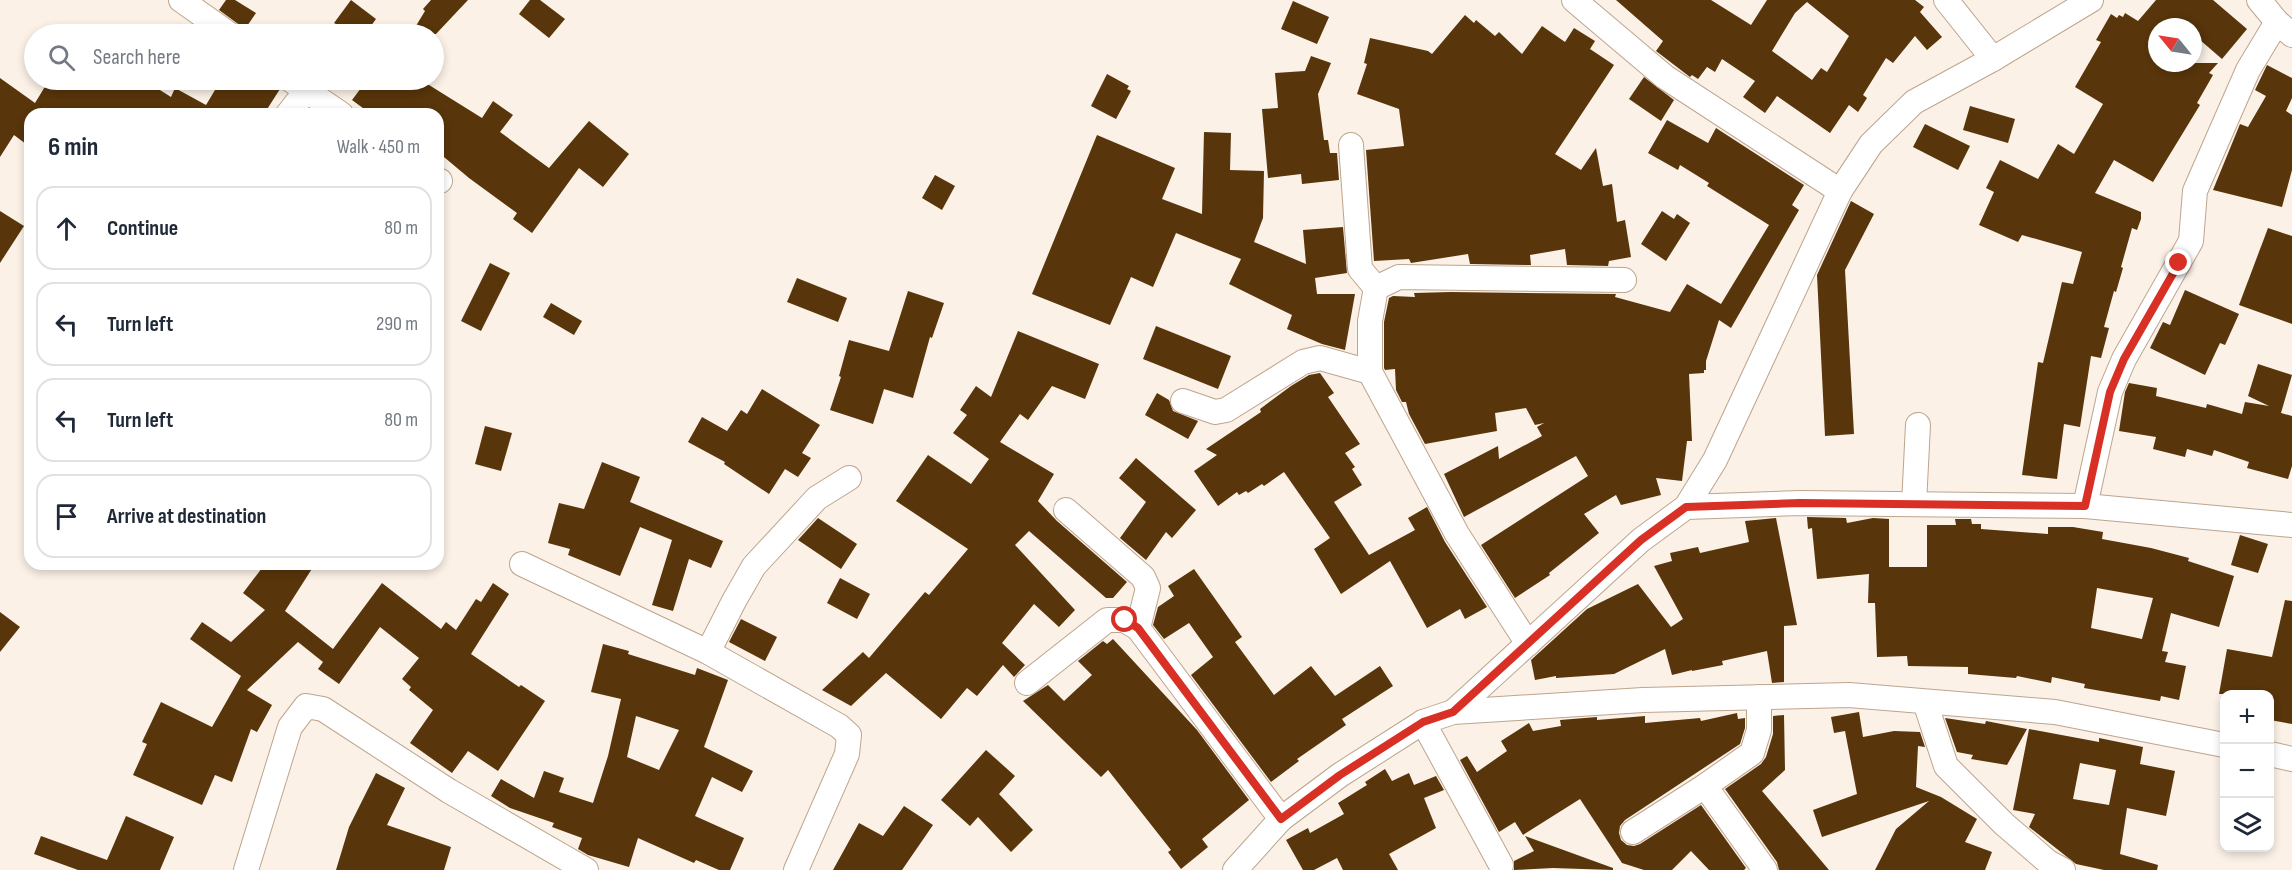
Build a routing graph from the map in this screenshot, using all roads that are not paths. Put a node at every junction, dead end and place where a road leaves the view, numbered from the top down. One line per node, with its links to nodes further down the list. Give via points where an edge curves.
1 (182, 0): 6 (street)
2 (1574, 0): 14 (street, via 1665,77)
3 (1946, 0): 8 (street)
4 (2091, 0): 8 (street)
5 (2259, 0): 7 (street)
6 (215, 24)
7 (2284, 28): 22 (street, via 2247,70 2194,191 2191,242 2124,359 2110,392)
8 (1993, 59): 14 (street, via 1914,102 1871,144)
9 (297, 90): 11 (street)
10 (306, 90): 12 (street)
11 (290, 108)
12 (332, 108)
13 (1351, 145): 16 (street, via 1360,269)
14 (1840, 191): 23 (street, via 1715,460)
15 (1624, 280): 16 (street, via 1399,277)
16 (1376, 288): 17 (street, via 1370,321)
17 (1370, 372): 18 (street, via 1320,358 1303,362 1226,410 1215,412); 28 (street, via 1457,534)
18 (1183, 401)
19 (1918, 425): 21 (street)
20 (849, 478): 29 (street, via 817,498 754,566)
21 (1914, 504): 22 (street); 23 (street)
22 (2085, 506): 25 (street)
23 (1686, 507): 28 (street, via 1641,540)
24 (1066, 510): 27 (street, via 1143,577 1148,588)
25 (2292, 525)
26 (522, 564): 29 (street)
27 (1138, 628): 30 (street, via 1125,620 1107,620); 39 (street)
28 (1528, 644): 33 (street)
29 (708, 652): 44 (street, via 849,735 847,754)
30 (1027, 683)
31 (1759, 697): 32 (street, via 1849,695); 33 (street); 38 (street, via 1759,730 1752,753)
32 (1925, 702): 35 (street, via 2055,712); 47 (street, via 1946,766 2004,824)
33 (1453, 712): 34 (street)
34 (1423, 722): 39 (street, via 1340,775); 41 (street)
35 (2220, 744)
36 (2274, 755): 37 (street)
37 (2292, 759)
38 (1705, 786): 40 (street); 46 (street)
39 (1281, 819): 45 (street)
40 (1633, 831)
41 (1501, 865)
42 (246, 870): 43 (street, via 290,727 306,706 323,709 449,791)
43 (586, 870)
44 (796, 870)
45 (1235, 870)
46 (1765, 870)
47 (2063, 870)

